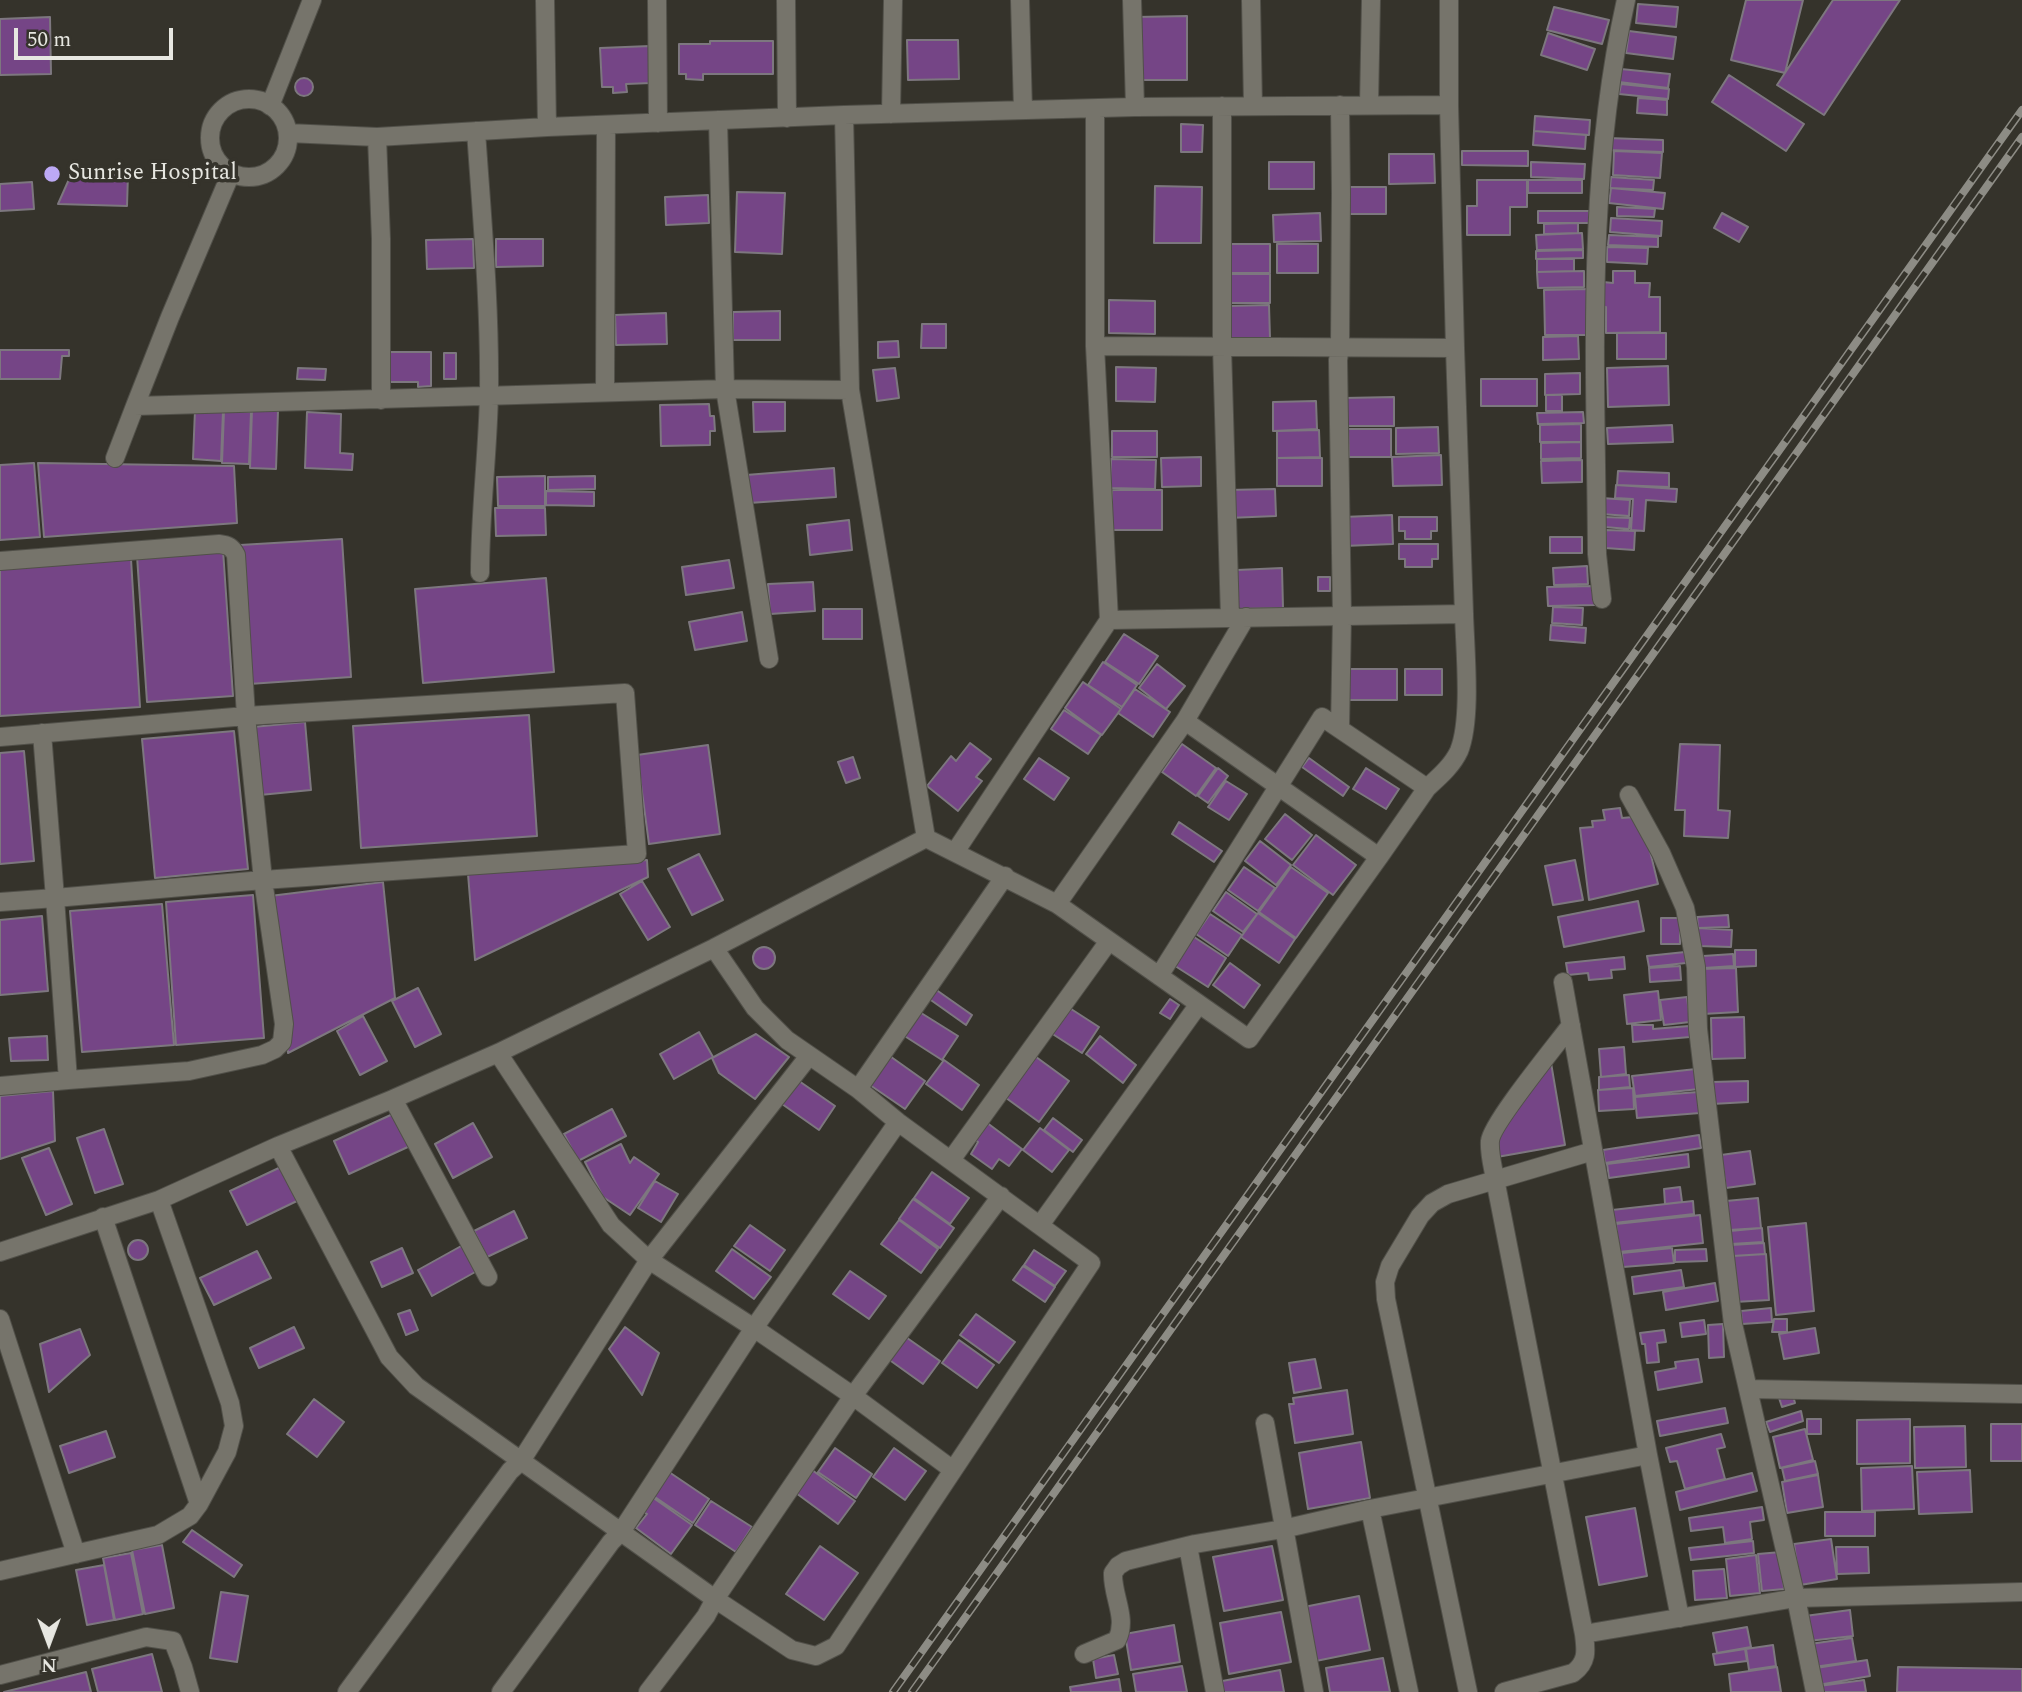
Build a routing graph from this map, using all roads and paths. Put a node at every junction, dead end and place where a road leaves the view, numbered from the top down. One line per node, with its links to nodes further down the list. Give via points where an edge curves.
1 (312, 0): 15 (street)
2 (545, 0): 27 (street)
3 (657, 0): 25 (street)
4 (786, 0): 23 (street)
5 (892, 0): 21 (street)
6 (1020, 0): 20 (street)
7 (1132, 0): 18 (street)
8 (1251, 0): 17 (street)
9 (1371, 0): 13 (street)
10 (1448, 0): 14 (street)
11 (1626, 0): 45 (street, via 1605,131 1595,265 1597,554)
12 (1339, 105): 13 (street); 17 (street); 34 (street)
13 (1369, 105): 14 (street)
14 (1449, 105): 35 (street)
15 (270, 106): 29 (street); 31 (street, via 249,99 238,101 213,122 211,147 216,160)
16 (1222, 106): 17 (street); 18 (street); 33 (street)
17 (1253, 106)
18 (1135, 107): 19 (street)
19 (1095, 108): 20 (street); 32 (street)
20 (1023, 110): 21 (street)
21 (891, 114): 22 (street)
22 (844, 115): 23 (street); 37 (street)
23 (787, 118): 24 (street)
24 (718, 120): 25 (street); 36 (street)
25 (658, 122): 26 (street)
26 (606, 125): 27 (street); 38 (street)
27 (547, 127): 28 (street)
28 (476, 131): 30 (street); 39 (street)
29 (288, 133): 30 (street); 31 (street, via 285,154 271,171 251,177)
30 (377, 137): 40 (street)
31 (231, 173): 41 (street)
32 (1095, 346): 33 (street); 49 (street)
33 (1222, 347): 34 (street); 48 (street)
34 (1339, 347): 35 (street); 47 (street)
35 (1455, 348): 46 (street)
36 (725, 388): 37 (street); 38 (street); 50 (street)
37 (850, 390): 59 (street)
38 (605, 391): 39 (street)
39 (489, 394): 40 (street); 44 (street)
40 (381, 400): 41 (street)
41 (135, 406): 42 (street)
42 (116, 458)
43 (0, 561): 51 (street, via 219,544 233,549)
44 (480, 573)
45 (1602, 599)
46 (1464, 614): 47 (street); 57 (street, via 1465,729 1459,752)
47 (1342, 616): 48 (street); 53 (street)
48 (1238, 618): 49 (street); 52 (street)
49 (1109, 620): 60 (street)
50 (769, 659)
51 (246, 716): 54 (street); 63 (street); 63 (street, via 625,693 637,854)
52 (1185, 720): 56 (street); 66 (street)
53 (1340, 729): 56 (street, via 1322,717); 57 (street)
54 (42, 733): 55 (street); 64 (street)
55 (0, 737)
56 (1277, 786): 61 (street); 69 (street)
57 (1427, 788): 61 (street)
58 (1629, 794): 93 (street, via 1685,908 1696,967 1698,1029 1723,1252)
59 (926, 838): 60 (street); 68 (street)
60 (955, 852): 62 (street)
61 (1378, 857): 71 (street, via 1249,1039)
62 (1005, 876): 66 (street); 77 (street)
63 (262, 880): 64 (street); 75 (street, via 284,1024 282,1042 262,1055 189,1071)
64 (55, 898): 65 (street); 75 (street)
65 (0, 902)
66 (1057, 904): 67 (street)
67 (1109, 941): 69 (street); 82 (street)
68 (715, 948): 73 (street); 74 (street, via 755,1008)
69 (1159, 976): 71 (street)
70 (1563, 982): 72 (street)
71 (1199, 1004): 87 (street)
72 (1571, 1025): 81 (street); 83 (street, via 1492,1132)
73 (498, 1052): 78 (street); 89 (street, via 611,1225)
74 (809, 1056): 77 (street); 89 (street)
75 (68, 1080): 76 (street)
76 (0, 1086)
77 (858, 1089): 79 (street)
78 (393, 1099): 80 (street); 90 (street)
79 (898, 1122): 82 (street); 92 (street)
80 (278, 1146): 85 (street); 98 (street, via 389,1357 416,1386)
81 (1593, 1152): 83 (street); 97 (street)
82 (951, 1160): 84 (street)
83 (1495, 1179): 100 (street); 101 (street, via 1432,1203 1390,1266 1385,1282)
84 (1001, 1196): 87 (street); 95 (street)
85 (159, 1200): 86 (street); 102 (street, via 234,1426 227,1451)
86 (103, 1217): 88 (street); 102 (street)
87 (1041, 1225): 99 (street, via 1091,1263)
88 (0, 1252)
89 (649, 1259): 92 (street); 98 (street)
90 (488, 1278)
91 (0, 1319): 107 (street)
92 (754, 1328): 95 (street); 105 (street)
93 (1748, 1389): 94 (street); 110 (street)
94 (2022, 1394)
95 (853, 1396): 99 (street); 111 (street)
96 (1265, 1423): 104 (street)
97 (1648, 1455): 100 (street); 112 (street)
98 (521, 1461): 105 (street); 117 (street)
99 (953, 1470): 111 (street, via 836,1646 816,1656 792,1650)
100 (1554, 1473): 101 (street); 113 (street)
101 (1427, 1498): 103 (street); 123 (street)
102 (199, 1504): 107 (street, via 190,1516 158,1535)
103 (1370, 1509): 104 (street); 122 (street)
104 (1283, 1530): 106 (street); 121 (street)
105 (621, 1532): 111 (street); 118 (street)
106 (1188, 1546): 114 (street, via 1118,1566 1113,1579 1121,1633 1117,1640); 120 (street)
107 (76, 1554): 108 (street)
108 (0, 1571)
109 (2022, 1592): 110 (street)
110 (1796, 1598): 112 (street); 125 (street)
111 (715, 1599): 119 (street)
112 (1679, 1618): 113 (street)
113 (1584, 1634): 124 (street, via 1586,1655 1573,1673)
114 (1084, 1654)
115 (0, 1675): 116 (street, via 146,1637 173,1641)
116 (190, 1692)
117 (347, 1692)
118 (501, 1692)
119 (648, 1692)
120 (1214, 1692)
121 (1314, 1692)
122 (1409, 1692)
123 (1468, 1692)
124 (1504, 1692)
125 (1815, 1692)

